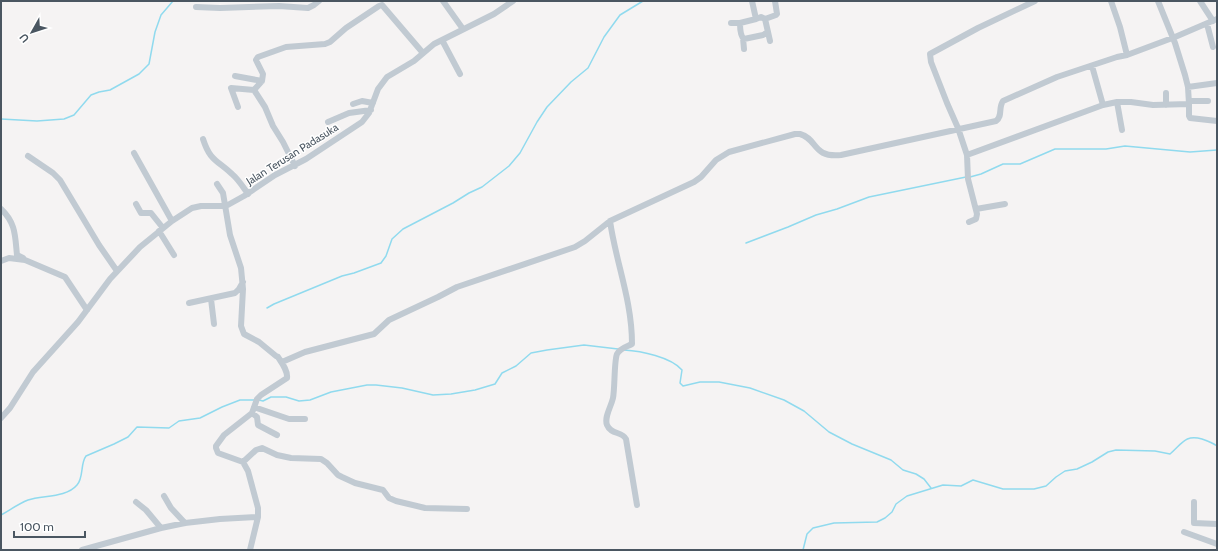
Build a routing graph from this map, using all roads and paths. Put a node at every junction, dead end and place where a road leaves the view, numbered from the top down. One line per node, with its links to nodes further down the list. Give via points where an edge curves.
1 (319, 1): 11 (street, via 308,8)
2 (443, 1): 17 (street)
3 (513, 1): 17 (street, Jalan Terusan Padasuka, via 494,14)
4 (752, 1): 12 (street)
5 (775, 1): 13 (street, via 777,14)
6 (1035, 1): 10 (street)
7 (1110, 1): 26 (street)
8 (1158, 1): 20 (street)
9 (1200, 1): 14 (street)
10 (1026, 3): 46 (street, via 930,54)
11 (196, 7)
12 (756, 19): 13 (street); 16 (street)
13 (765, 19): 18 (street)
14 (1212, 21): 20 (street); 23 (street)
15 (731, 23): 16 (street)
16 (740, 23): 19 (street)
17 (463, 29): 21 (street, Jalan Terusan Padasuka)
18 (768, 32): 19 (street); 22 (street)
19 (743, 38): 24 (street)
20 (1173, 38): 26 (street); 32 (street)
21 (442, 40): 25 (street, Jalan Terusan Padasuka); 28 (street)
22 (770, 41)
23 (1213, 47)
24 (744, 49)
25 (423, 53): 30 (street, via 384,6 379,6 330,42 286,47 258,57 256,60 263,74); 38 (street, Jalan Terusan Padasuka, via 384,80)
26 (1127, 55): 27 (street)
27 (1092, 66): 40 (street); 46 (street, via 1056,77 1003,102 999,119 996,121)
28 (460, 74)
29 (235, 76): 30 (street)
30 (262, 81): 33 (street)
31 (1217, 83): 32 (street)
32 (1188, 87): 37 (street)
33 (254, 90): 42 (street, via 230,89); 52 (street)
34 (1166, 93): 41 (street)
35 (1208, 101): 37 (street)
36 (1117, 102): 40 (street); 41 (street); 47 (street)
37 (1189, 102): 41 (street); 45 (street, via 1190,118)
38 (373, 103): 39 (street, via 362,101); 43 (street, Jalan Terusan Padasuka)
39 (353, 104)
40 (1103, 105): 50 (street)
41 (1166, 105)
42 (238, 107)
43 (371, 110): 44 (street, via 349,113); 52 (street, Jalan Terusan Padasuka, via 362,122)
44 (328, 122)
45 (1217, 122)
46 (958, 128): 50 (street); 61 (street, via 841,155 826,155 800,134 734,150 716,160 694,182)
47 (1122, 130)
48 (203, 139): 54 (street, via 209,155 233,175)
49 (134, 153): 60 (street)
50 (967, 155): 59 (street, via 968,178)
51 (28, 156): 67 (street, via 53,172 60,180 98,245)
52 (295, 166): 54 (street, Jalan Terusan Padasuka, via 275,175)
53 (217, 184): 57 (street, via 223,193)
54 (248, 194): 57 (street, Jalan Terusan Padasuka)
55 (136, 204): 63 (street, via 141,213 151,213)
56 (1005, 204): 59 (street)
57 (226, 206): 60 (street, via 192,208); 68 (street, via 228,229)
58 (1, 209): 65 (street, via 12,223 17,255)
59 (976, 209): 62 (street, via 976,219)
60 (172, 221): 63 (street)
61 (610, 221): 73 (street, via 575,247 457,287 389,320 374,334); 82 (street, via 629,306 632,344 623,348 616,356 613,397 606,419 612,432 621,434 626,439)
62 (969, 222)
63 (161, 230): 64 (street); 67 (street)
64 (174, 255)
65 (25, 260): 66 (street, via 9,258); 71 (street, via 65,277)
66 (1, 261)
67 (117, 271): 71 (street)
68 (243, 282): 69 (street, via 235,293); 73 (street, via 242,330)
69 (211, 299): 70 (street); 72 (street)
70 (189, 303)
71 (87, 310): 75 (street, via 33,372)
72 (214, 324)
73 (278, 358): 74 (street, via 288,376 261,395)
74 (253, 410): 76 (street, via 289,419); 77 (street, via 258,425); 78 (street, via 224,435 216,446 216,451)
75 (1, 418)
76 (305, 419)
77 (277, 435)
78 (244, 462): 83 (street, via 256,450 262,448 291,458 321,459 338,475 383,490 396,502 425,508); 84 (street, via 257,503)
79 (164, 496): 85 (street)
80 (136, 502): 87 (street)
81 (1194, 502): 86 (street, via 1194,523)
82 (637, 505)
83 (467, 508)
84 (258, 517): 85 (street); 91 (street)
85 (185, 523): 87 (street)
86 (1217, 524)
87 (160, 528): 90 (street)
88 (1184, 532): 89 (street)
89 (1217, 544)
90 (82, 550)
91 (250, 550)

